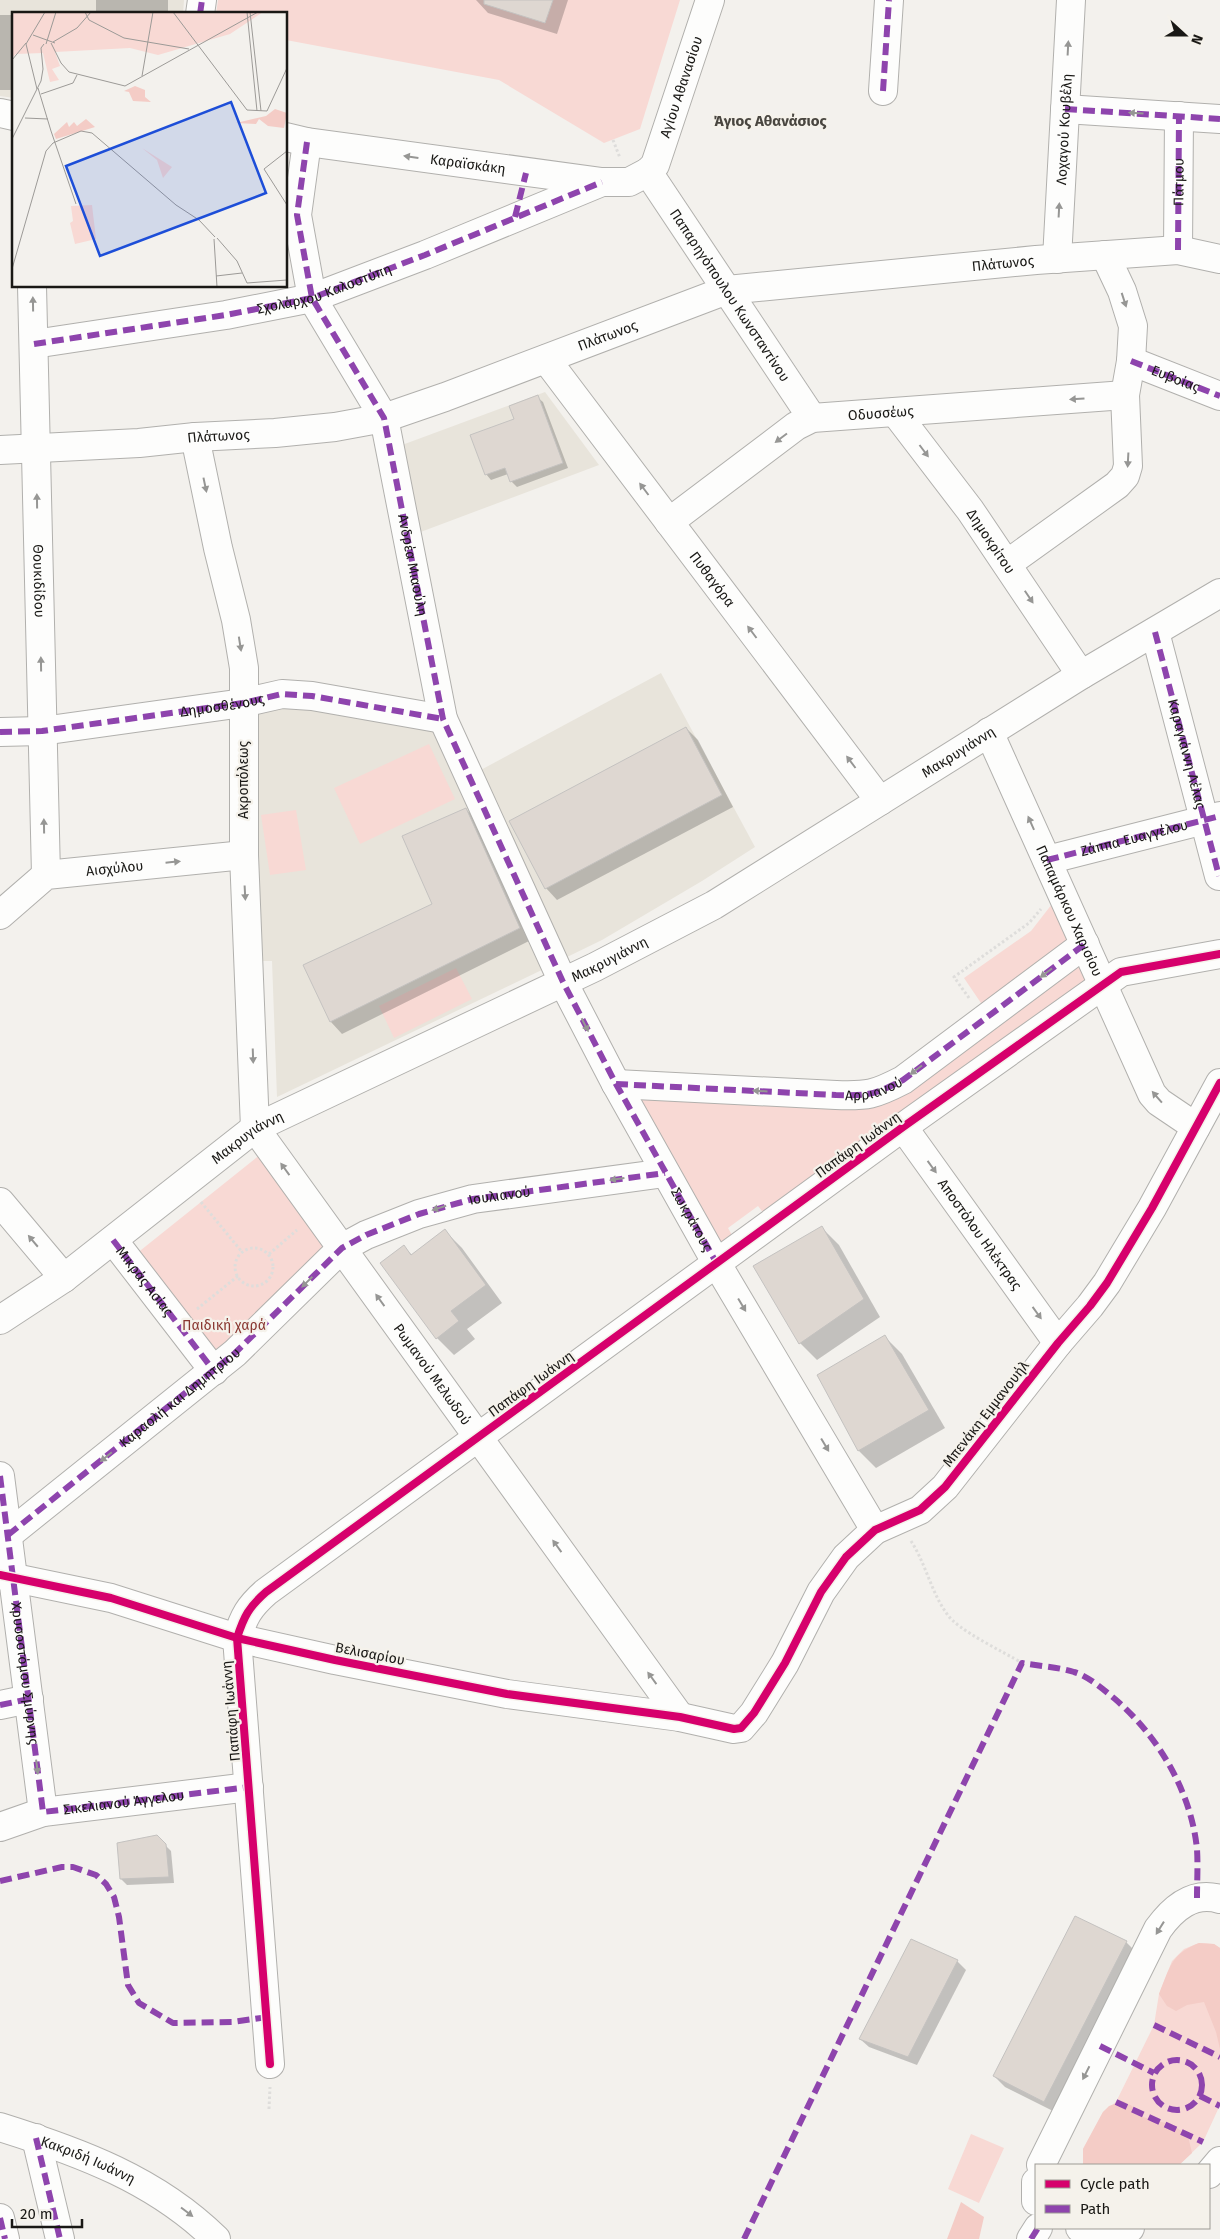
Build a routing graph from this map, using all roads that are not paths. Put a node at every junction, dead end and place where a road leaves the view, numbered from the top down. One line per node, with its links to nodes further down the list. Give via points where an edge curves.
1 (710, 0): 9 (street, Αγίου Αθανασίου, via 655,165)
2 (889, 0): 4 (street)
3 (1070, 0): 5 (street, Λοχαγού Κουβέλη, one-way to 3)
4 (883, 90)
5 (1065, 109): 6 (street, one-way to 5); 15 (street, Λοχαγού Κουβέλη, one-way to 5)
6 (1180, 116): 7 (street); 13 (street, Πάτμου)
7 (1220, 119)
8 (297, 140): 10 (street, Καραϊσκάκη, one-way to 8); 19 (street, Ανδρέα Μιαούλη, via 297,215)
9 (648, 172): 11 (street, Καραϊσκάκη, via 629,182); 18 (street, Παπαρηγόπουλου Κωνσταντίνου)
10 (526, 173): 11 (street, Καραϊσκάκη); 12 (street)
11 (602, 182): 12 (street, Σχολάρχου Καλοστύπη)
12 (515, 217): 19 (street, Σχολάρχου Καλοστύπη)
13 (1178, 250): 14 (street, Πλάτωνος); 16 (street, Πλάτωνος)
14 (1105, 255): 15 (street, Πλάτωνος); 22 (street, one-way to 22, via 1122,291 1133,326)
15 (1056, 259): 18 (street, Πλάτωνος)
16 (1220, 259)
17 (32, 288): 20 (street, Θουκιδίδου, one-way to 17)
18 (727, 290): 21 (street, Πλάτωνος); 27 (street, Παπαρηγόπουλου Κωνσταντίνου)
19 (312, 298): 20 (street, Σχολάρχου Καλοστύπη, via 226,315); 26 (street, Ανδρέα Μιαούλη)
20 (34, 344): 29 (street, Θουκιδίδου)
21 (546, 359): 26 (street, Πλάτωνος); 31 (street, Πυθαγόρα, one-way to 21)
22 (1131, 361): 23 (street); 24 (street, Ευβoίας)
23 (1125, 395): 25 (street, Οδυσσέως, one-way to 25); 32 (street, one-way to 32, via 1129,454 1125,476)
24 (1220, 396)
25 (895, 412): 27 (street, Οδυσσέως); 32 (street, Δημοκρίτου, one-way to 32)
26 (384, 418): 28 (street, Πλάτωνος, via 335,427); 37 (street, Ανδρέα Μιαούλη)
27 (812, 418): 31 (street, Οδυσσέως, one-way to 31, via 796,426)
28 (195, 437): 29 (street, Πλάτωνος); 36 (street, Ακροπόλεως, one-way to 36, via 236,620 244,668)
29 (36, 448): 30 (street, Πλάτωνος); 39 (street, Θουκιδίδου, one-way to 29)
30 (0, 450)
31 (669, 522): 41 (street, Πυθαγόρα, one-way to 31)
32 (1007, 564): 35 (street, Δημοκρίτου, one-way to 35)
33 (1220, 593): 34 (street, Μακρυγιάννη)
34 (1155, 632): 35 (street, Μακρυγιάννη); 42 (street, Καραγιάννη Λέλας)
35 (1081, 675): 40 (street, Μακρυγιάννη)
36 (243, 703): 37 (street, Δημοσθένους, via 282,694 312,696); 39 (street, Δημοσθένους); 43 (street, Ακροπόλεως)
37 (443, 719): 50 (street, Ανδρέα Μιαούλη)
38 (0, 732): 39 (street, Δημοσθένους)
39 (42, 732): 45 (street, Θουκιδίδου, one-way to 39)
40 (990, 732): 41 (street, Μακρυγιάννη); 44 (street, Παπαμάρκου Χαρισίου, one-way to 40)
41 (880, 801): 50 (street, Μακρυγιάννη, via 714,904)
42 (1212, 818): 44 (street, Ζάππα Ευαγγέλου); 46 (street, Καραγιάννη Λέλας)
43 (244, 855): 45 (street, Αισχύλου, one-way to 43); 56 (street, Ακροπόλεως, one-way to 56)
44 (1052, 871): 48 (street, Παπαμάρκου Χαρισίου)
45 (46, 875): 47 (street)
46 (1218, 876)
47 (0, 915)
48 (1085, 944): 51 (street, Παπαμάρκου Χαρισίου); 53 (street, Αρριανού, one-way to 53, via 903,1080 878,1093 836,1095)
49 (1220, 954): 51 (street, Παπάφη Ιωάννη, via 1121,972)
50 (563, 982): 53 (street, Σωκράτους, one-way to 53); 56 (street, Μακρυγιάννη)
51 (1103, 984): 54 (street, Παπάφη Ιωάννη); 55 (street, Παπαμάρκου Χαρισίου, one-way to 51, via 1152,1094)
52 (1220, 1083): 55 (street, Μπενάκη Εμμανουήλ)
53 (616, 1084): 57 (street, Σωκράτους)
54 (903, 1127): 61 (street, Παπάφη Ιωάννη); 64 (street, Αποστόλου Ηλέκτρας, one-way to 64)
55 (1196, 1127): 64 (street, Μπενάκη Εμμανουήλ, via 1107,1283)
56 (255, 1128): 59 (street, Μακρυγιάννη); 60 (street, Ρωμανού Μελωδού, one-way to 56)
57 (665, 1173): 60 (street, Ιουλιανού, one-way to 60, via 453,1204 384,1228); 61 (street, Σωκράτους)
58 (0, 1202): 62 (street, one-way to 58)
59 (113, 1240): 62 (street, Μακρυγιάννη); 65 (street, Μικράς Ασίας)
60 (342, 1248): 65 (street, Καραολή και Δημητρίου, one-way to 65); 66 (street, Ρωμανού Μελωδού, one-way to 60)
61 (717, 1264): 66 (street, Παπάφη Ιωάννη); 68 (street, Σωκράτους, one-way to 68)
62 (64, 1278): 63 (street, Μακρυγιάννη)
63 (0, 1320)
64 (1058, 1343): 68 (street, Μπενάκη Εμμανουήλ, via 945,1487 920,1510)
65 (214, 1371): 69 (street, Καραολή και Δημητρίου, one-way to 69)
66 (478, 1437): 71 (street, Παπάφη Ιωάννη, via 266,1592 243,1618); 74 (street, Ρωμανού Μελωδού, one-way to 66)
67 (0, 1476): 69 (street, Χρυσοστόμου Σμύρνης)
68 (875, 1530): 75 (street, Μπενάκη Εμμανουήλ, via 846,1556 821,1592 784,1663)
69 (8, 1535): 70 (street, Χρυσοστόμου Σμύρνης)
70 (6, 1576): 71 (street, Βελισαρίου, via 111,1598); 72 (street, Χρυσοστόμου Σμύρνης)
71 (237, 1638): 74 (street, Βελισαρίου, via 507,1694); 76 (street, Παπάφη Ιωάννη)
72 (29, 1699): 73 (street); 77 (street, Χρυσοστόμου Σμύρνης, one-way to 77)
73 (0, 1705)
74 (680, 1717): 75 (street, Βελισαρίου)
75 (742, 1728)
76 (249, 1787): 77 (street, Σικελιανού Άγγελου); 80 (street, Παπάφη Ιωάννη)
77 (43, 1812): 78 (street, Σικελιανού Άγγελου)
78 (0, 1828)
79 (1220, 1899): 84 (street, one-way to 84, via 1210,1896 1183,1904 1170,1912 1158,1929)
80 (270, 2064)
81 (0, 2127): 82 (street, Κακριδή Ιωάννη)
82 (36, 2138): 90 (street); 91 (street, Κακριδή Ιωάννη, one-way to 91, via 142,2183 193,2216)
83 (1220, 2161): 85 (street)
84 (1041, 2164)
85 (1210, 2173)
86 (0, 2218): 89 (street)
87 (1088, 2229): 88 (street, via 1113,2232)
88 (1126, 2229)
89 (5, 2239)
90 (60, 2239)
91 (216, 2239)

